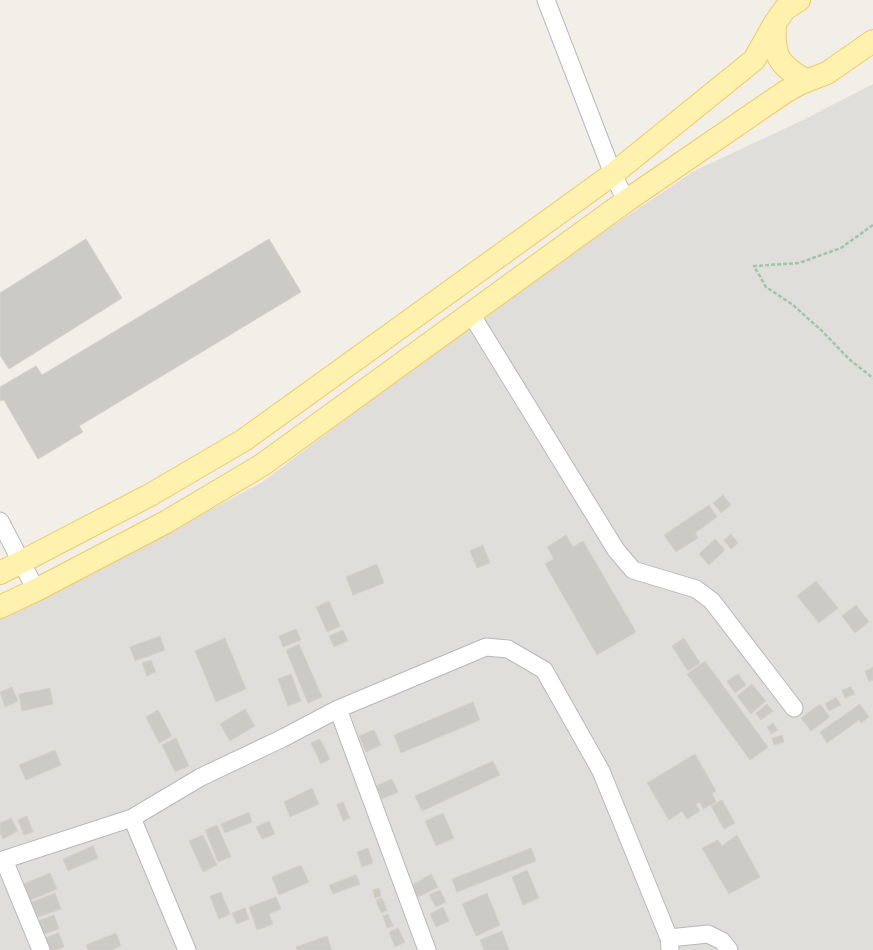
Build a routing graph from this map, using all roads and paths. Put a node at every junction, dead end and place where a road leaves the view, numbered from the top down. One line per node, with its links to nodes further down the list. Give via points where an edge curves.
1 (546, 0): 5 (lane)
2 (787, 8): 4 (main road, via 774,37 776,50 781,63); 5 (main road, via 754,60)
3 (873, 41): 4 (main road, via 827,73)
4 (806, 81): 6 (main road, via 785,92)
5 (613, 174): 6 (lane); 11 (main road, via 244,440 150,496)
6 (626, 201): 8 (main road)
7 (873, 226): 9 (path, via 841,248 799,263 754,266 766,287 793,305 850,360)
8 (471, 314): 13 (main road, via 262,465 166,522); 15 (lane, via 616,550 633,570 696,589 712,601)
9 (873, 378)
10 (0, 521): 11 (lane)
11 (21, 563): 12 (main road); 13 (lane)
12 (0, 573)
13 (36, 590): 14 (main road)
14 (0, 608)
15 (794, 708)
16 (338, 709): 17 (lane, via 201,777); 19 (lane, via 486,647 508,649 544,670 601,771); 22 (lane)
17 (132, 818): 18 (lane); 21 (lane)
18 (2, 861): 20 (lane)
19 (669, 944): 23 (lane, via 708,934 722,941)
20 (41, 950)
21 (187, 950)
22 (427, 950)
23 (729, 950)

